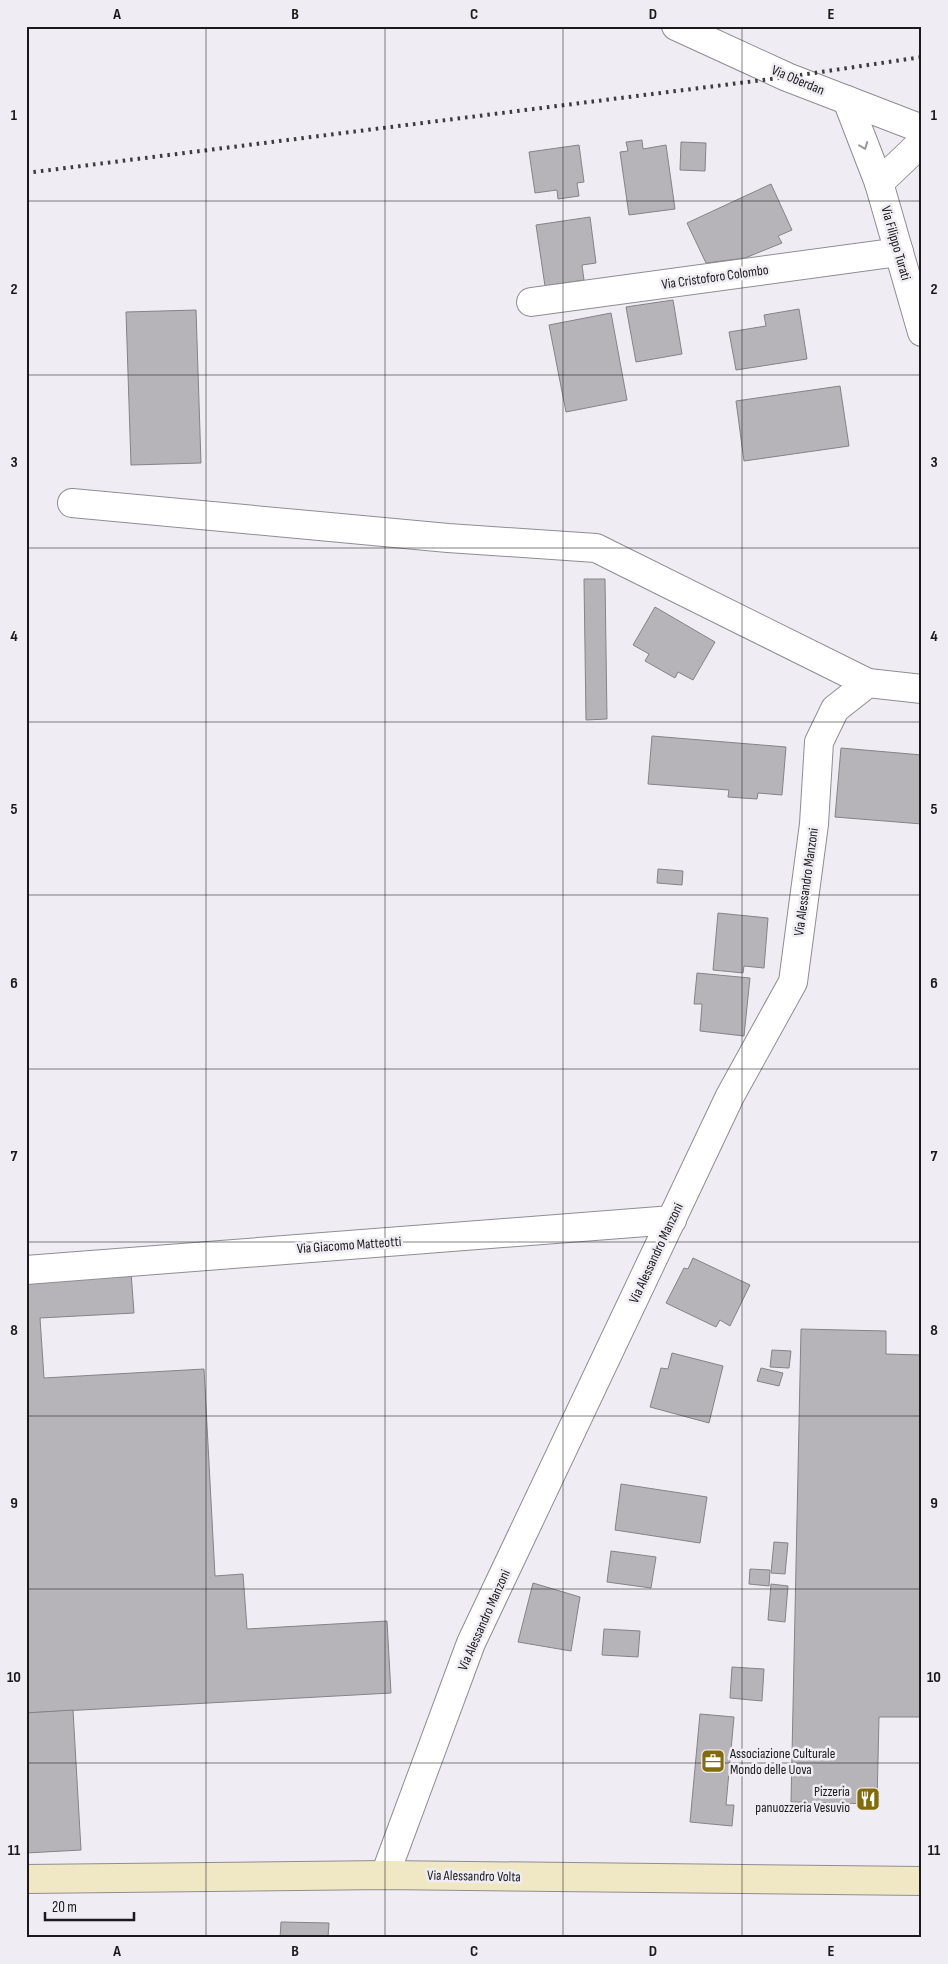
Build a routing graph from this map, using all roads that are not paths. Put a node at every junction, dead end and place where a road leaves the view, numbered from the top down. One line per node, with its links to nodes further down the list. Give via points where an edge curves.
1 (676, 26): 2 (street, Via Oberdan, via 787,77)
2 (847, 100): 3 (street, Via Oberdan); 5 (street, Via Filippo Turati, one-way to 5)
3 (922, 128)
4 (922, 142): 5 (street)
5 (879, 183): 6 (street, Via Filippo Turati)
6 (899, 252): 7 (street, Via Cristoforo Colombo); 8 (street, Via Filippo Turati)
7 (531, 302)
8 (922, 332)
9 (72, 503): 10 (street, via 448,538 596,548)
10 (868, 683): 11 (street); 12 (street, Via Alessandro Manzoni, via 834,709 819,742 814,824 793,982 730,1096)
11 (922, 688)
12 (672, 1220): 13 (street, Via Giacomo Matteotti); 14 (street, Via Alessandro Manzoni, via 471,1643)
13 (26, 1270)
14 (385, 1876): 15 (street, Via Alessandro Volta); 16 (street, Via Alessandro Volta)
15 (26, 1879)
16 (922, 1881)

